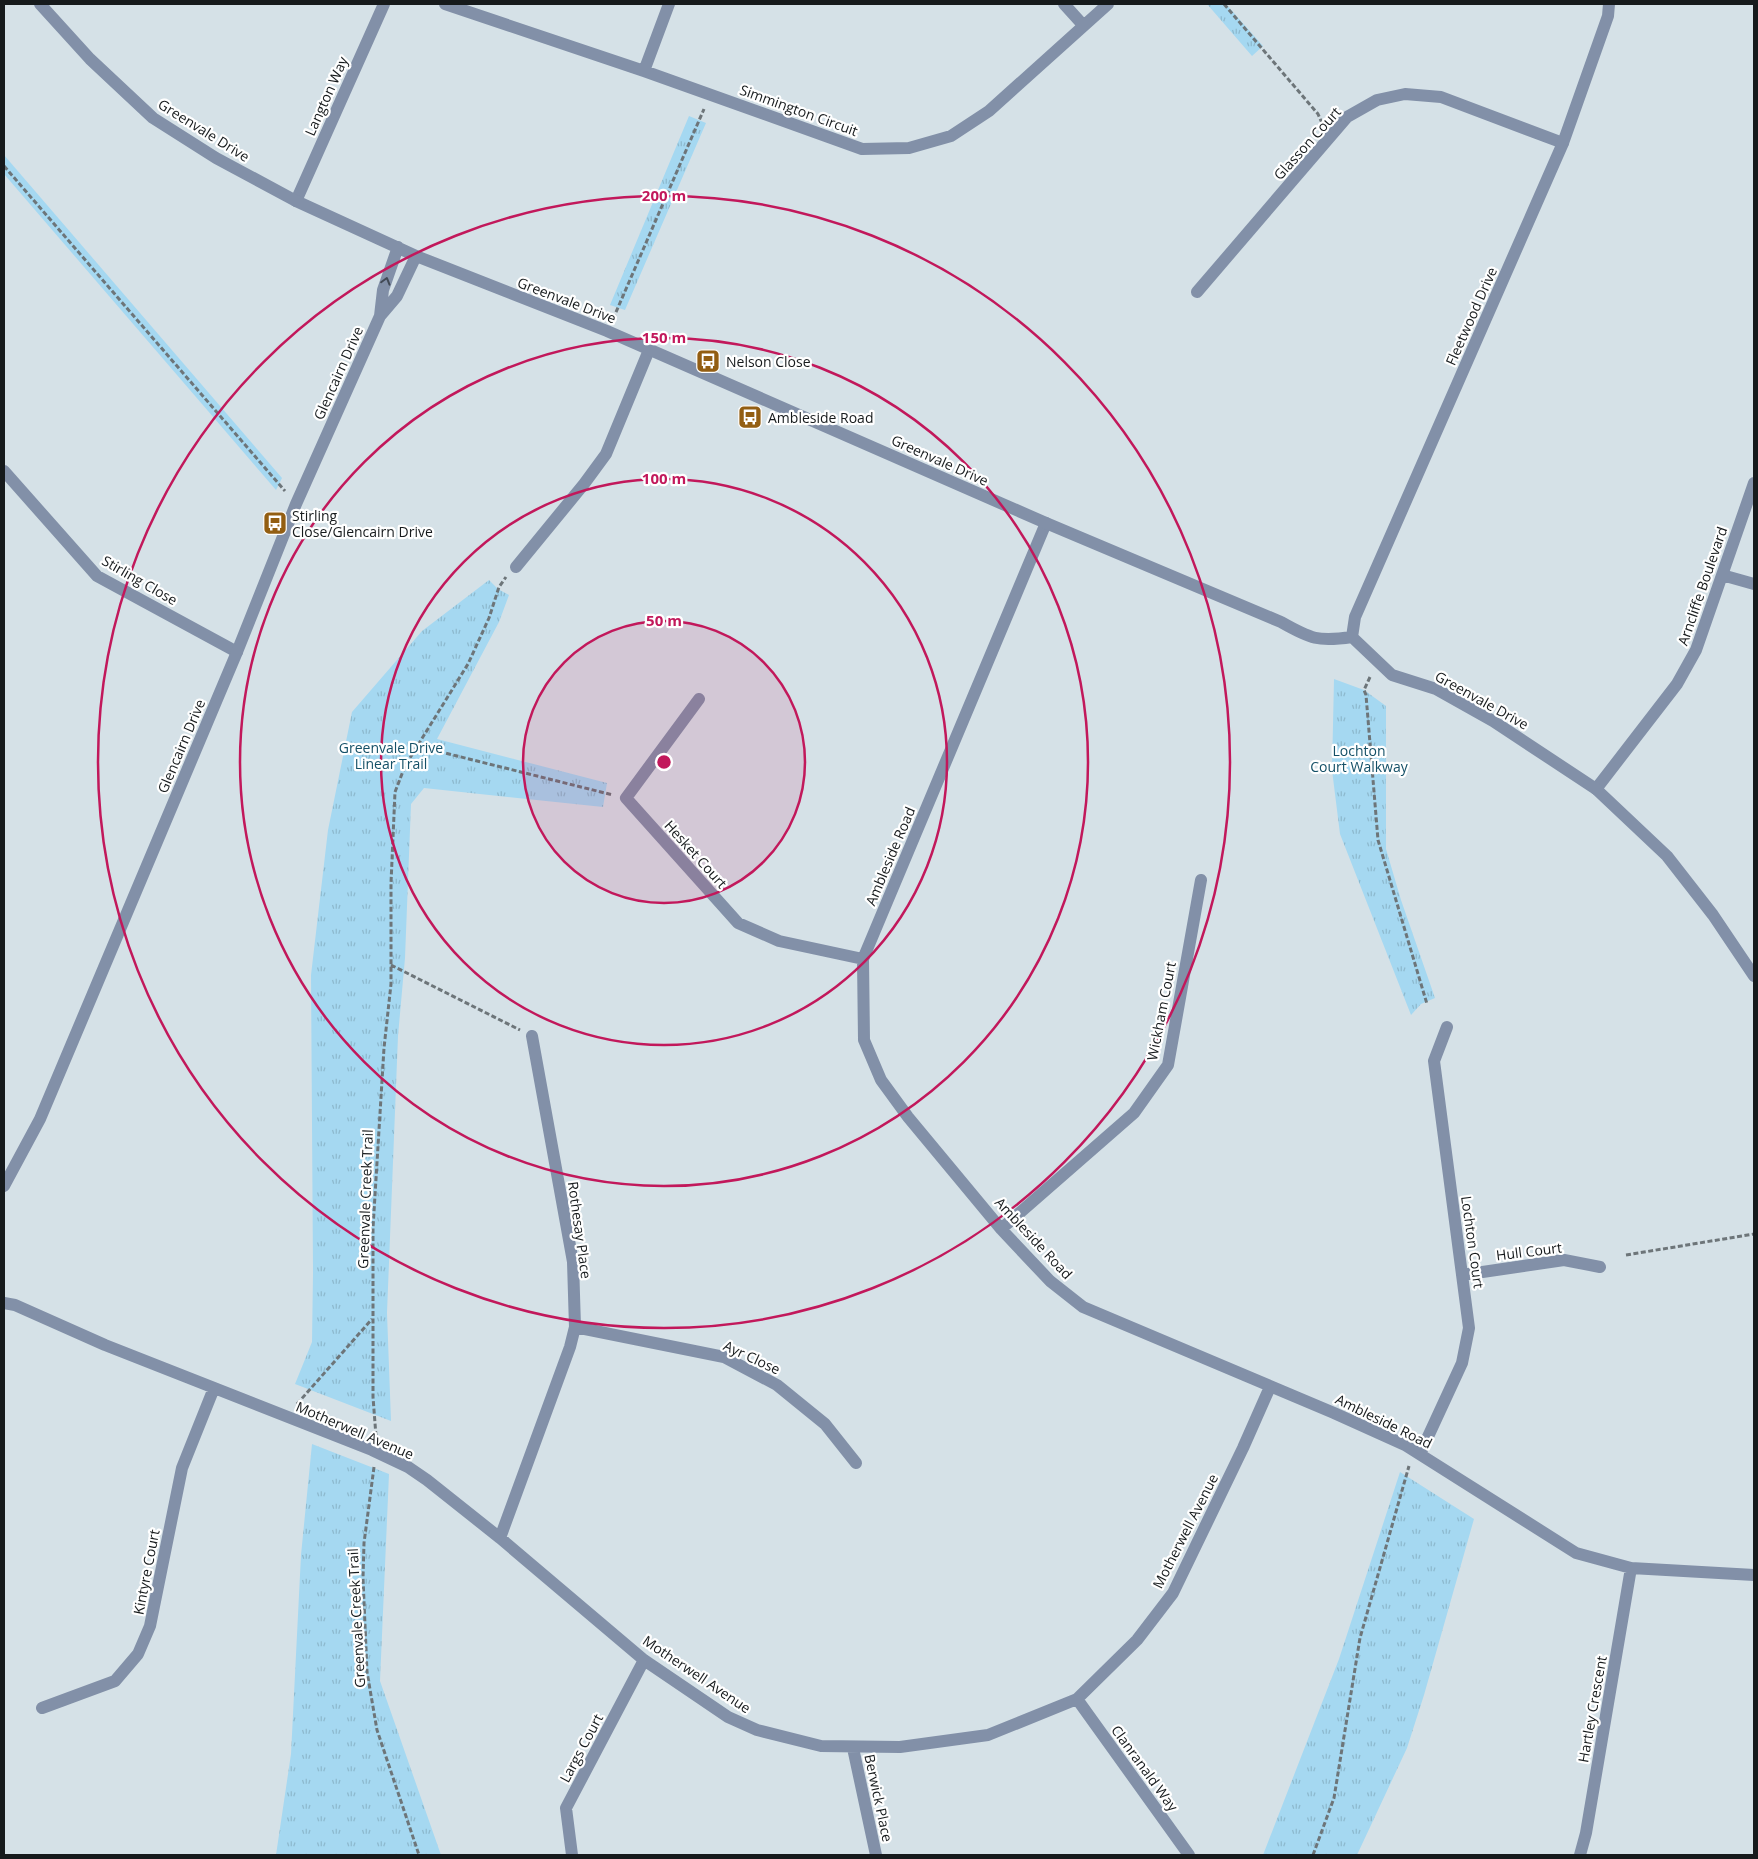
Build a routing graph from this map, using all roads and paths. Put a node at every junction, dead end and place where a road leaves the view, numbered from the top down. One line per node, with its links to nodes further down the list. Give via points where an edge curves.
1 (40, 4): 15 (street, Greenvale Drive, via 90,59 153,118 216,158)
2 (384, 4): 15 (street, Langton Way)
3 (445, 4): 10 (street, Simmington Circuit)
4 (669, 4): 10 (street)
5 (1064, 4): 9 (street)
6 (1108, 4): 9 (street, Simmington Circuit)
7 (1224, 4): 12 (path, via 1318,114)
8 (1610, 4): 13 (street, Fleetwood Drive)
9 (1083, 25): 11 (street, Simmington Circuit, via 989,111 950,136 909,148 862,149)
10 (644, 71): 11 (street, Simmington Circuit)
11 (710, 94): 20 (path)
12 (1330, 138): 13 (street, Glasson Court, via 1347,117 1377,100 1405,94 1441,97); 18 (street, Glasson Court)
13 (1563, 143): 29 (street, Fleetwood Drive, via 1355,616)
14 (4, 166): 24 (path)
15 (296, 201): 16 (street, Greenvale Drive)
16 (398, 247): 17 (street, Greenvale Drive); 19 (street, Glencairn Drive, one-way to 16, via 383,290)
17 (416, 256): 19 (street, Glencairn Drive, via 396,296); 20 (street, Greenvale Drive)
18 (1197, 292)
19 (380, 316): 24 (street, Glencairn Drive)
20 (607, 332): 21 (street, Greenvale Drive)
21 (650, 350): 25 (street, Greenvale Drive); 26 (street, via 606,454)
22 (4, 471): 30 (street, Stirling Close, via 97,576)
23 (1754, 483): 27 (street, Arncliffe Boulevard)
24 (296, 504): 30 (street, Glencairn Drive)
25 (1046, 523): 29 (street, Greenvale Drive, via 1281,622 1307,637 1329,640); 37 (street, Ambleside Road)
26 (516, 567): 33 (path, Greenvale Creek Trail, via 499,587 468,664)
27 (1722, 574): 28 (street); 34 (street, Arncliffe Boulevard, via 1696,650 1677,684)
28 (1754, 584)
29 (1352, 637): 34 (street, Greenvale Drive, via 1392,675 1436,688 1493,721)
30 (237, 652): 43 (street, Glencairn Drive, via 40,1119)
31 (1370, 677): 40 (path, via 1364,690 1378,840)
32 (699, 699): 35 (street)
33 (417, 746): 35 (path); 38 (path, Greenvale Creek Trail, via 395,792)
34 (1596, 789): 39 (street, Greenvale Drive, via 1667,856 1713,915)
35 (626, 798): 37 (street, Hesket Court, via 738,923 779,941)
36 (1201, 880): 44 (street, Wickham Court, via 1168,1065 1134,1113)
37 (863, 958): 44 (street, Ambleside Road, via 864,1040 881,1080 908,1117)
38 (391, 965): 42 (path); 51 (path, Greenvale Creek Trail, via 374,1208)
39 (1754, 976)
40 (1427, 1004)
41 (1447, 1027): 48 (street, Lochton Court, via 1434,1061)
42 (532, 1036): 52 (street, Rothesay Place, via 573,1262)
43 (4, 1186)
44 (1002, 1228): 53 (street, Ambleside Road, via 1050,1281 1083,1307)
45 (1754, 1234): 46 (path)
46 (1626, 1256)
47 (1600, 1267): 48 (street, Hull Court, via 1564,1260)
48 (1462, 1275): 57 (street, Lochton Court, via 1469,1328 1462,1364)
49 (4, 1295): 50 (street, Motherwell Avenue)
50 (9, 1304): 54 (street, Motherwell Avenue)
51 (373, 1318): 55 (path); 56 (path, Greenvale Creek Trail)
52 (575, 1327): 59 (street, Ayr Close, via 724,1357 777,1385 825,1424); 60 (street, Rothesay Place)
53 (1270, 1387): 57 (street, Ambleside Road); 64 (street, Motherwell Avenue, via 1173,1593 1137,1640)
54 (214, 1388): 55 (street, Motherwell Avenue); 65 (street, Kintyre Court, via 182,1468 150,1626 138,1654 115,1681)
55 (286, 1418): 56 (street, Motherwell Avenue)
56 (377, 1453): 60 (street, Motherwell Avenue, via 420,1475); 67 (path, Greenvale Creek Trail, via 364,1543 367,1672 377,1730)
57 (1420, 1454): 61 (street, Ambleside Road, via 1576,1554)
58 (1410, 1462): 71 (path, via 1360,1638 1334,1798)
59 (856, 1463)
60 (500, 1538): 63 (street, Motherwell Avenue)
61 (1631, 1568): 62 (street, Ambleside Road); 72 (street, Hartley Crescent)
62 (1754, 1575)
63 (644, 1660): 66 (street, Motherwell Avenue, via 728,1716 757,1730 821,1746); 68 (street, Largs Court, via 566,1808)
64 (1077, 1699): 66 (street, Motherwell Avenue, via 988,1735 900,1747); 70 (street, Clanranald Way)
65 (42, 1708)
66 (853, 1748): 69 (street, Berwick Place)
67 (419, 1855)
68 (572, 1855)
69 (876, 1855)
70 (1189, 1855)
71 (1313, 1855)
72 (1580, 1855)

